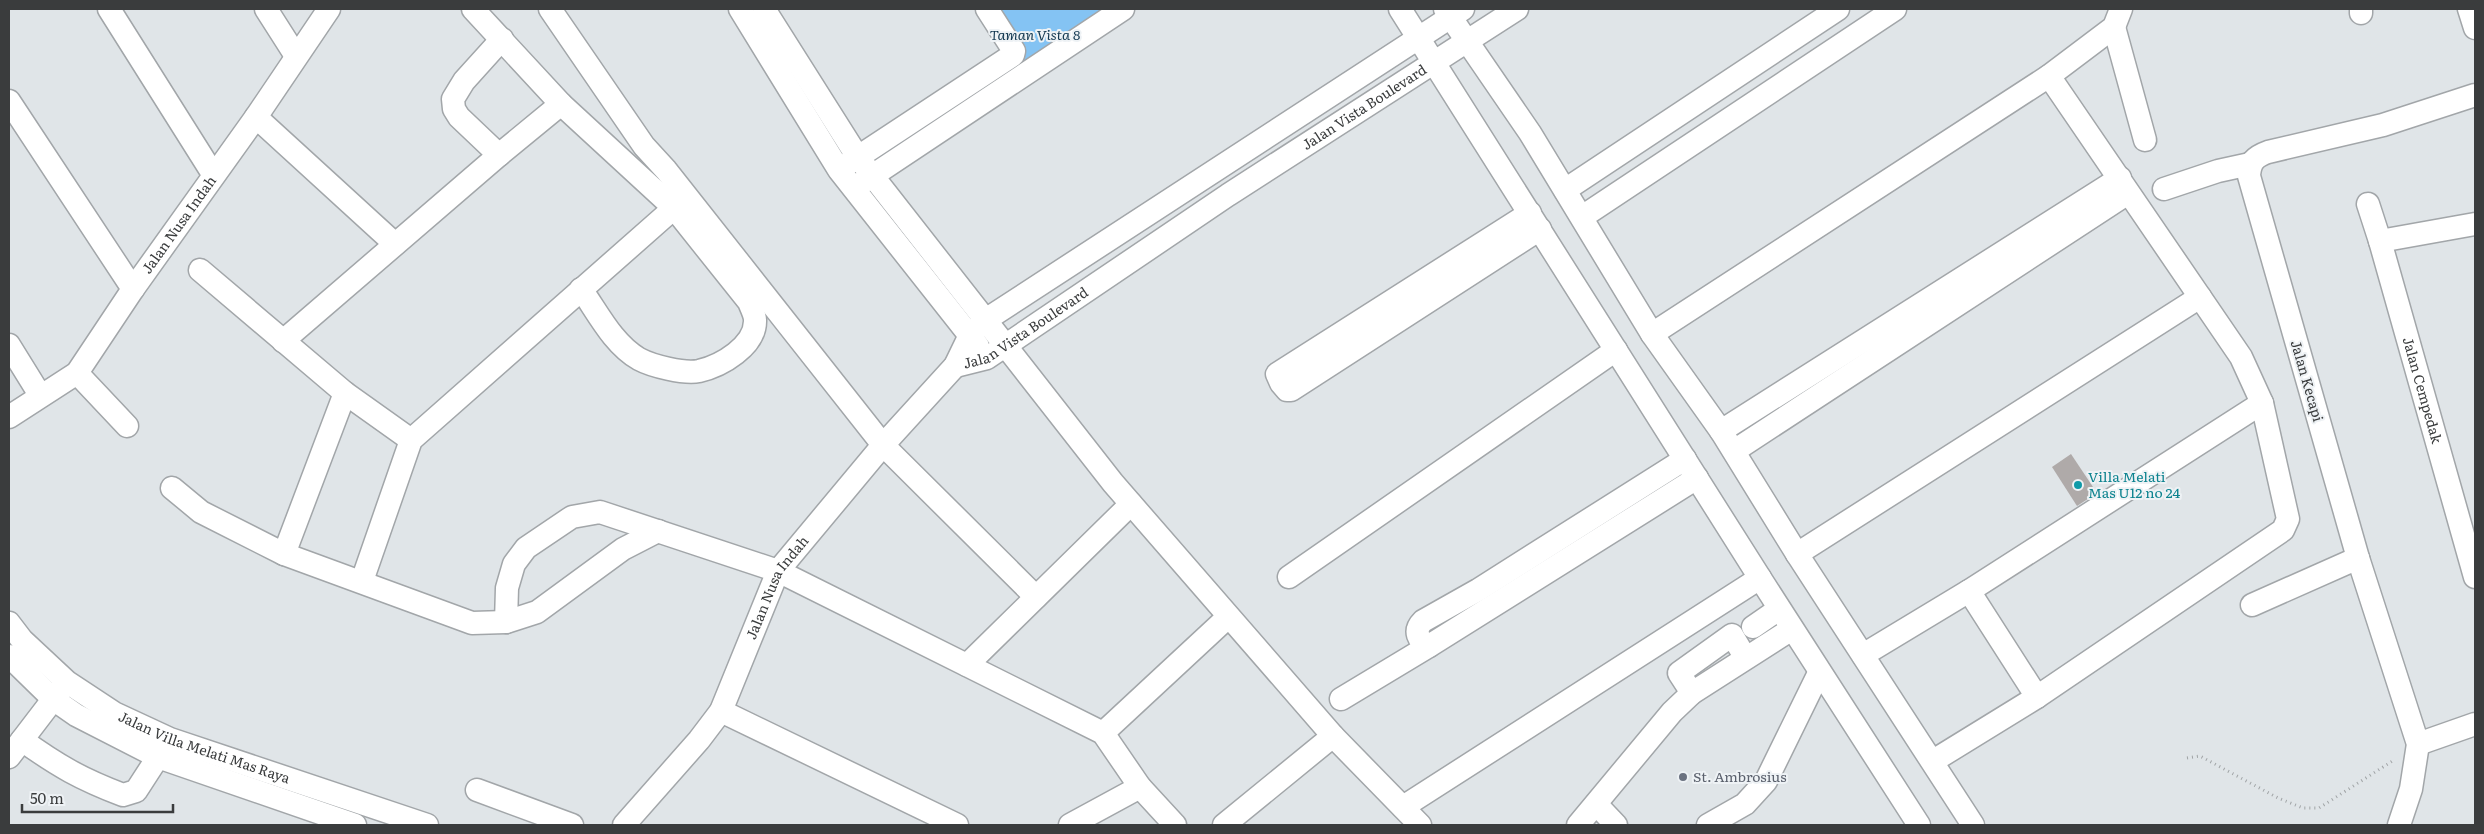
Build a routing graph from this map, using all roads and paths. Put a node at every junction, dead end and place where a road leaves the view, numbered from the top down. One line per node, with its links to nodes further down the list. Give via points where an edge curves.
1 (109, 9): 35 (street)
2 (266, 9): 21 (street)
3 (329, 9): 21 (street, Jalan Nusa Indah)
4 (473, 9): 19 (street)
5 (550, 9): 69 (street, via 644,146)
6 (740, 9): 34 (street)
7 (764, 9): 32 (street)
8 (987, 9): 32 (street, via 1014,51 1013,55)
9 (1124, 9): 36 (street)
10 (1400, 9): 18 (street)
11 (1517, 9): 20 (street, Jalan Vista Boulevard)
12 (1838, 9): 23 (street)
13 (1895, 9): 26 (street)
14 (2469, 9): 17 (street)
15 (1453, 12): 18 (street, Jalan Vista Boulevard); 20 (street)
16 (2117, 18): 24 (street); 30 (street)
17 (2475, 28)
18 (1419, 38): 22 (street); 52 (street, Jalan Vista Boulevard)
19 (502, 39): 28 (street); 31 (street, via 464,81 454,99 454,109 459,117)
20 (1467, 40): 22 (street, Jalan Vista Boulevard); 40 (street)
21 (296, 56): 29 (street, Jalan Nusa Indah)
22 (1435, 62): 44 (street); 56 (street, Jalan Vista Boulevard)
23 (1742, 72): 26 (street); 40 (street)
24 (2049, 76): 37 (street); 53 (street)
25 (2475, 95): 33 (street, via 2383,125 2268,152 2257,156)
26 (1759, 99): 43 (street)
27 (9, 101): 49 (street)
28 (561, 104): 31 (street); 42 (street)
29 (256, 117): 35 (street, Jalan Nusa Indah); 47 (street)
30 (2145, 140)
31 (499, 155): 47 (street)
32 (857, 156): 34 (street); 36 (street)
33 (2250, 164): 39 (street); 78 (street, Jalan Kecapi, via 2249,176)
34 (839, 170): 38 (street)
35 (213, 174): 49 (street, Jalan Nusa Indah)
36 (871, 174): 38 (street); 52 (street)
37 (2124, 185): 51 (street); 67 (street); 70 (street)
38 (853, 189): 54 (street)
39 (2164, 189)
40 (1565, 190): 43 (street)
41 (2368, 204): 46 (street, Jalan Cempedak)
42 (674, 208): 50 (street); 50 (street, via 749,302 756,320 750,340 737,352 698,371 668,369 641,360 623,349)
43 (1582, 217): 53 (street)
44 (1535, 221): 44 (street, via 1291,390 1281,383 1278,374); 58 (street)
45 (2475, 224): 46 (street)
46 (2380, 241): 81 (street, Jalan Cempedak)
47 (395, 244): 55 (street)
48 (200, 270): 55 (street)
49 (133, 289): 61 (street, Jalan Nusa Indah)
50 (581, 289): 68 (street)
51 (2200, 297): 64 (street, via 2241,357); 77 (street)
52 (987, 319): 54 (street, Jalan Vista Boulevard); 56 (street)
53 (1652, 334): 67 (street)
54 (970, 335): 59 (street); 60 (street, Jalan Vista Boulevard)
55 (283, 341): 62 (street)
56 (1005, 344): 59 (street, Jalan Vista Boulevard); 74 (street)
57 (9, 345): 63 (street)
58 (1616, 350): 71 (street); 80 (street)
59 (987, 358): 60 (street, Jalan Vista Boulevard)
60 (956, 366): 69 (street, Jalan Nusa Indah)
61 (77, 373): 63 (street, Jalan Nusa Indah); 66 (street)
62 (345, 394): 68 (street); 76 (street)
63 (40, 395): 65 (street, Jalan Nusa Indah)
64 (2262, 403): 84 (street); 99 (street, via 2288,519 2283,530)
65 (9, 417)
66 (127, 426)
67 (1721, 431): 70 (street)
68 (411, 440): 83 (street)
69 (884, 445): 79 (street, Jalan Nusa Indah); 85 (street)
70 (1734, 451): 77 (street)
71 (1685, 459): 72 (street); 93 (street, via 1478,590 1422,621 1417,633 1422,643)
72 (1697, 478): 82 (street); 93 (street)
73 (172, 488): 76 (street, via 201,512)
74 (1131, 504): 85 (street); 88 (street)
75 (658, 531): 79 (street); 89 (street, via 623,549 537,612); 89 (street, via 600,512 572,517 526,548 514,564 507,588)
76 (284, 554): 83 (street)
77 (1797, 554): 95 (street)
78 (2358, 558): 86 (street); 105 (street, Jalan Kecapi)
79 (778, 571): 96 (street); 101 (street, Jalan Nusa Indah)
80 (1289, 577)
81 (2475, 577)
82 (1760, 578): 87 (street); 113 (street)
83 (362, 581): 89 (street, via 472,623)
84 (1969, 591): 95 (street); 99 (street)
85 (1036, 597): 96 (street)
86 (2252, 605)
87 (1780, 609): 91 (street); 92 (street)
88 (1228, 617): 103 (street); 104 (street)
89 (506, 622)
90 (9, 623): 98 (street, Jalan Villa Melati Mas Raya)
91 (1753, 627)
92 (1792, 629): 97 (street); 112 (street, via 1692,693 1635,754)
93 (1430, 646): 100 (street)
94 (9, 656): 98 (street, Jalan Villa Melati Mas Raya)
95 (1863, 656): 109 (street)
96 (967, 665): 103 (street)
97 (1819, 673): 114 (street); 126 (street, via 1766,781 1745,804)
98 (60, 691): 106 (street); 107 (street, Jalan Villa Melati Mas Raya, via 76,715); 116 (street, Jalan Villa Melati Mas Raya, via 170,739)
99 (2037, 697): 109 (street)
100 (1341, 699)
101 (721, 711): 118 (street, Jalan Nusa Indah); 119 (street)
102 (2475, 724): 105 (street)
103 (1103, 732): 110 (street)
104 (1333, 736): 113 (street); 122 (street)
105 (2418, 744): 108 (path, via 2319,808 2303,808 2278,798 2200,756); 128 (street, Jalan Kecapi, via 2411,789)
106 (15, 748): 107 (street, via 123,795 136,791)
107 (158, 757): 115 (street, Jalan Villa Melati Mas Raya)
108 (2187, 758)
109 (1933, 761): 127 (street)
110 (1140, 787): 120 (street); 121 (street)
111 (477, 790): 117 (street)
112 (1597, 805): 124 (street); 125 (street)
113 (1402, 807): 123 (street)
114 (1913, 823)
115 (355, 825)
116 (427, 825)
117 (572, 825)
118 (624, 825)
119 (957, 825)
120 (1070, 825)
121 (1175, 825)
122 (1224, 825)
123 (1420, 825)
124 (1578, 825)
125 (1616, 825)
126 (1708, 825)
127 (1974, 825)
128 (2399, 825)

